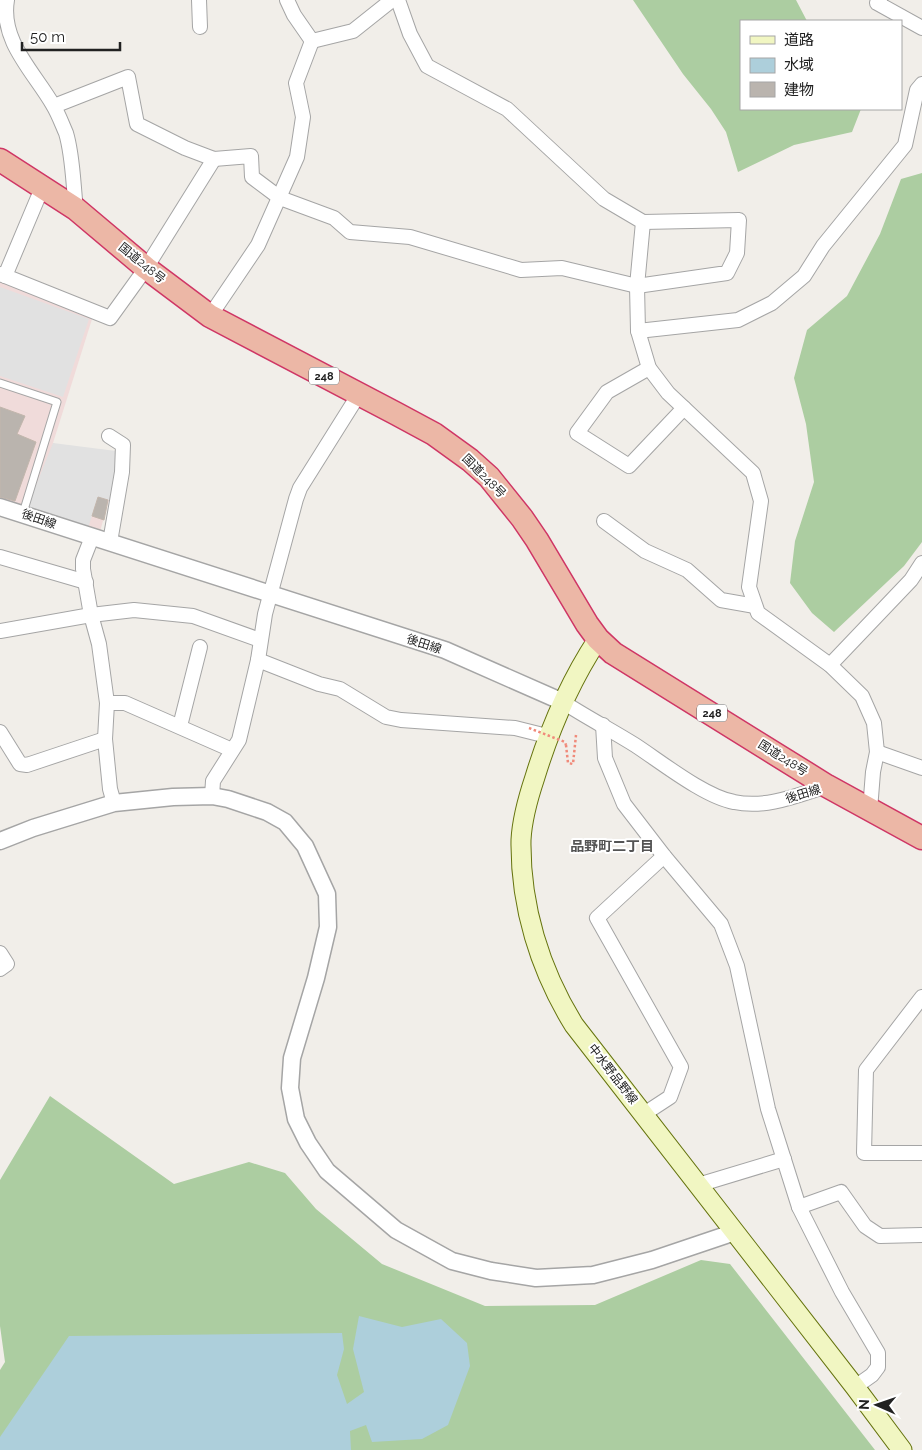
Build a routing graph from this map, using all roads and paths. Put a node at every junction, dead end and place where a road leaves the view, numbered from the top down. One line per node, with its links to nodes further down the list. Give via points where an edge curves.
1 (7, 0): 11 (street, via 4,13 8,35)
2 (199, 0): 7 (street)
3 (287, 0): 9 (street)
4 (392, 0): 9 (street, via 353,31)
5 (398, 0): 17 (street, via 410,34 428,66 507,109 604,199)
6 (880, 0): 8 (street, via 877,3)
7 (200, 27)
8 (922, 28)
9 (312, 41): 15 (street, via 296,83 303,117 297,157)
10 (922, 84): 22 (street, via 917,90 905,145 823,246 804,276 772,303 738,320)
11 (54, 106): 12 (street, via 128,77 137,124); 16 (street, via 66,134)
12 (214, 159): 15 (street, via 251,156 252,177); 18 (street)
13 (0, 160): 14 (highway, 国道248号 / 248)
14 (42, 188): 16 (highway, 国道248号 / 248); 19 (street)
15 (280, 198): 20 (street, via 334,218 350,232 410,237 521,270 562,268); 21 (street, via 258,245)
16 (76, 209): 18 (highway, 国道248号 / 248)
17 (643, 222): 20 (street); 20 (street, via 739,220 737,253 727,273)
18 (146, 268): 19 (street, via 110,318); 21 (highway, 国道248号 / 248)
19 (2, 275)
20 (637, 286): 22 (street)
21 (210, 316): 25 (highway, 国道248号 / 248)
22 (638, 331): 23 (street)
23 (649, 368): 26 (street); 26 (street, via 607,392 577,433 629,466)
24 (0, 383): 29 (lane, via 57,402)
25 (359, 394): 36 (street, via 300,488); 40 (highway, 国道248号 / 248, via 434,434 489,477 537,540)
26 (684, 408): 37 (street, via 753,473 761,501 749,587)
27 (109, 436): 32 (street, via 123,445 122,472)
28 (0, 506): 29 (street, 後田線)
29 (23, 513): 31 (street, 後田線)
30 (604, 521): 37 (street, via 645,551 687,570 721,600)
31 (92, 537): 32 (street, 後田線); 35 (street, via 83,560)
32 (110, 542): 36 (street, 後田線)
33 (0, 557): 35 (street)
34 (922, 563): 44 (street, via 911,580)
35 (86, 582): 38 (street)
36 (270, 594): 41 (street); 45 (street, 後田線, via 445,650)
37 (755, 606): 44 (street, via 758,613)
38 (91, 615): 39 (street); 41 (street, via 134,610 193,616); 46 (street, via 99,644)
39 (0, 631)
40 (598, 639): 45 (main road, 中水野品野線, via 584,659); 57 (highway, 国道248号 / 248, via 613,652)
41 (260, 640): 43 (street)
42 (200, 647): 48 (street)
43 (258, 660): 52 (street, via 318,684 340,689 386,717 515,728); 54 (street, via 239,740)
44 (830, 665): 55 (street, via 862,696 874,723)
45 (563, 702): 47 (street, 後田線); 52 (main road, 中水野品野線)
46 (107, 703): 48 (street, via 124,703); 53 (street)
47 (603, 725): 57 (street, 後田線, via 711,794 734,802 781,801); 63 (street, via 606,758 624,804)
48 (180, 726): 54 (street)
49 (529, 728): 51 (path, bridge, via 565,742 568,763 573,764)
50 (0, 732): 53 (street, via 20,764 28,765)
51 (576, 735)
52 (547, 736): 67 (main road, 中水野品野線, via 526,807 521,839 522,872 533,932 560,1003)
53 (105, 739): 59 (street)
54 (232, 750): 58 (street, via 213,781)
55 (877, 752): 56 (street); 60 (street)
56 (922, 768)
57 (827, 786): 60 (highway, 国道248号 / 248)
58 (212, 796): 59 (street); 72 (street, via 253,806 285,822 305,846 327,894 328,927 292,1058 290,1088 296,1118 327,1171 396,1230 452,1261 536,1278 593,1275 652,1260)
59 (114, 804): 62 (street)
60 (870, 810): 61 (highway, 国道248号 / 248)
61 (922, 838)
62 (0, 841)
63 (664, 856): 67 (street, via 597,918 681,1067 670,1097); 69 (street, via 721,924 737,966 768,1109)
64 (0, 953): 65 (street, via 7,964)
65 (0, 969)
66 (922, 997): 68 (street, via 866,1070 864,1153)
67 (644, 1114): 70 (main road, 中水野品野線)
68 (922, 1153)
69 (784, 1159): 70 (street); 71 (street)
70 (698, 1185): 72 (main road, 中水野品野線)
71 (798, 1207): 73 (street, via 841,1192 865,1226 880,1236); 74 (street, via 878,1353 878,1367)
72 (735, 1232): 74 (main road, 中水野品野線)
73 (922, 1235)
74 (855, 1387): 75 (main road, 中水野品野線)
75 (902, 1450)

